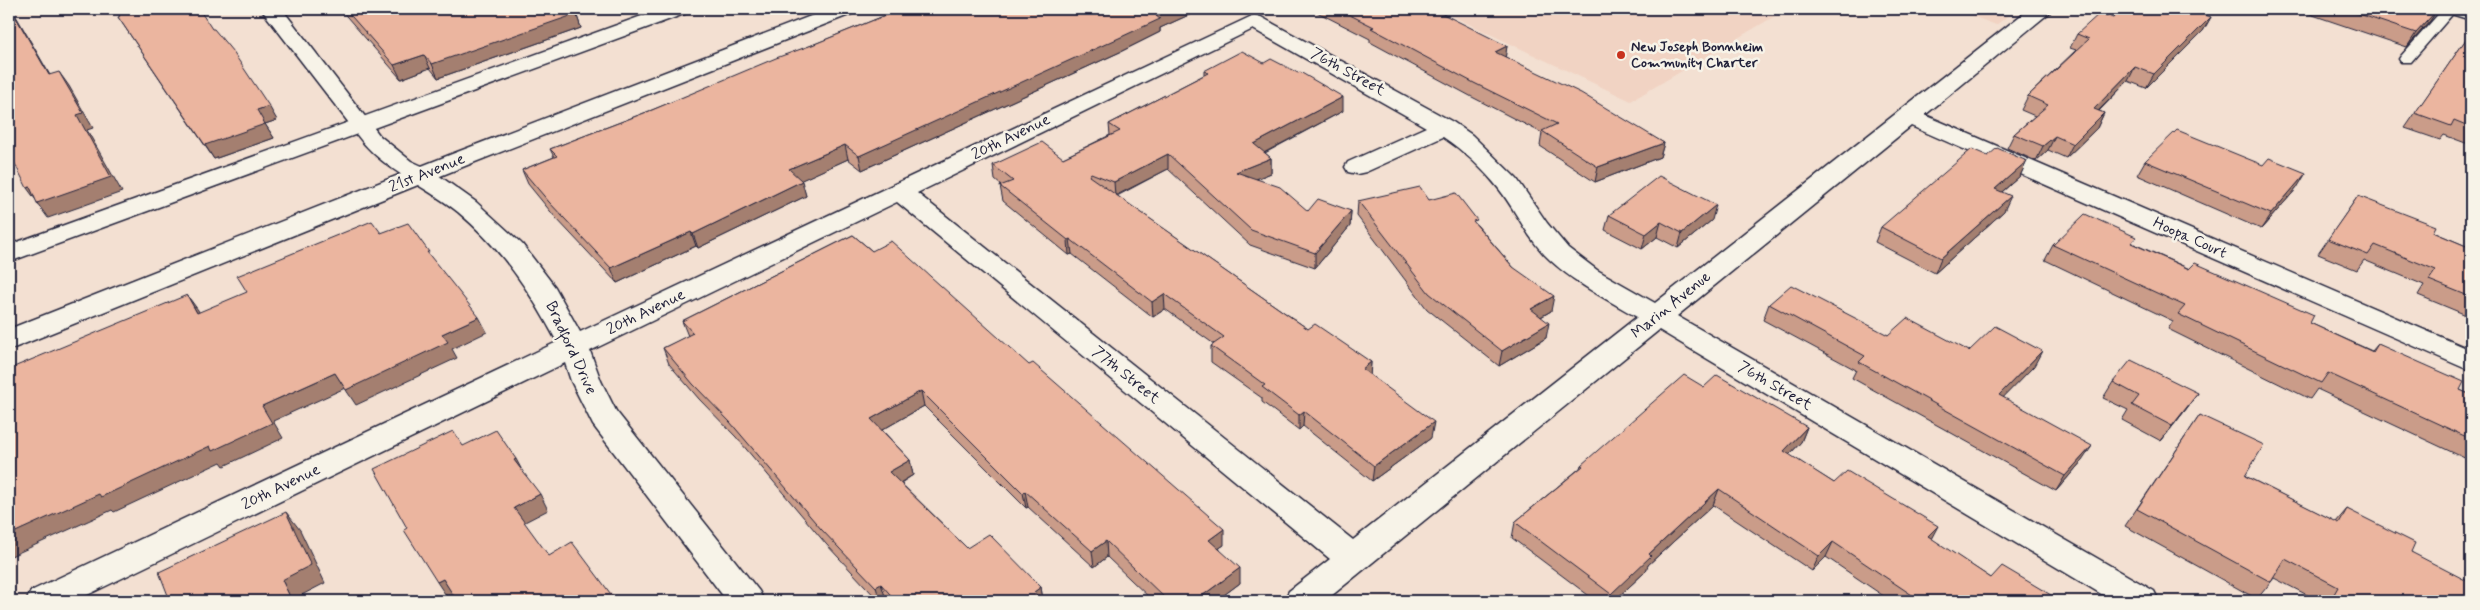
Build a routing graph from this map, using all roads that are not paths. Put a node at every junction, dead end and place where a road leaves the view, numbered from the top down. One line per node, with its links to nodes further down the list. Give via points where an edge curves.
1 (271, 9): 11 (street, Bradford Drive)
2 (847, 9): 14 (street, 21st Avenue)
3 (2042, 9): 10 (street, Marin Avenue)
4 (2450, 9): 9 (lane)
5 (2454, 9): 7 (street)
6 (669, 10): 11 (street)
7 (2471, 14)
8 (1250, 23): 12 (street, 76th Street, via 1254,21); 15 (street, 20th Avenue)
9 (2406, 59)
10 (1908, 116): 17 (street, Marin Avenue); 20 (street, Hoopa Court)
11 (362, 125): 14 (street, Bradford Drive, via 382,150 402,166); 16 (street)
12 (1445, 127): 13 (street); 17 (street, 76th Street, via 1484,158 1508,184 1559,254 1588,276)
13 (1357, 167)
14 (422, 175): 18 (street, 21st Avenue); 19 (street, Bradford Drive, via 467,207 512,250 546,293)
15 (899, 191): 19 (street, 20th Avenue); 21 (street, 77th Street)
16 (9, 254)
17 (1656, 317): 21 (street, Marin Avenue); 25 (street, 76th Street)
18 (9, 340)
19 (574, 347): 22 (street, 20th Avenue); 23 (street, Bradford Drive, via 586,381 604,416)
20 (2471, 361)
21 (1353, 559): 24 (street, Marin Avenue)
22 (53, 599)
23 (747, 601)
24 (1301, 601)
25 (2142, 601)

